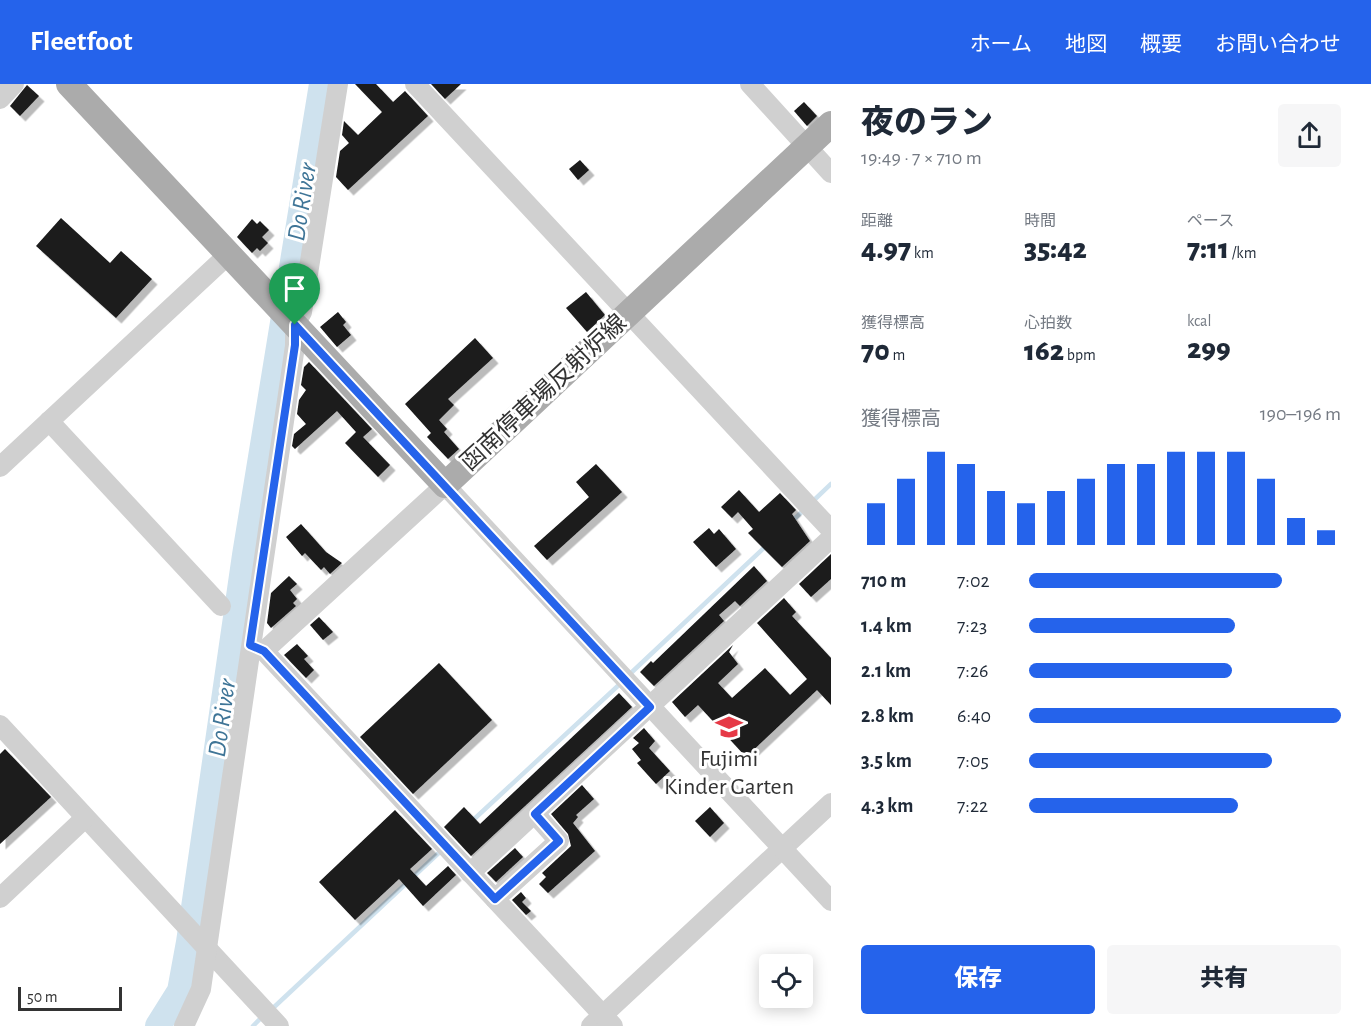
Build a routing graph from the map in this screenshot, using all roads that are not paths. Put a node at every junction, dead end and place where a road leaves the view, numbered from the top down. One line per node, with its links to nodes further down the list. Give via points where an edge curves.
1 (14, 84): 6 (street)
2 (69, 84): 10 (main road, 函南停車場反射炉線)
3 (338, 84): 12 (street, via 302,312)
4 (415, 84): 11 (street)
5 (750, 84): 8 (street)
6 (0, 99)
7 (831, 124): 8 (main road, 函南停車場反射炉線)
8 (807, 147): 9 (street); 11 (main road, 函南停車場反射炉線)
9 (831, 173)
10 (230, 253): 12 (main road, 函南停車場反射炉線); 13 (street)
11 (630, 313): 15 (main road, 函南停車場反射炉線); 16 (street)
12 (295, 325): 15 (main road, 函南停車場反射炉線); 19 (street)
13 (49, 421): 14 (street); 18 (street)
14 (0, 467)
15 (444, 485): 19 (street); 20 (street)
16 (831, 530)
17 (831, 538): 20 (street)
18 (222, 606)
19 (257, 648): 26 (street); 30 (street)
20 (650, 707): 23 (street); 25 (street)
21 (0, 725): 24 (street)
22 (831, 803): 25 (street)
23 (535, 814): 26 (street); 28 (street, via 559,841)
24 (85, 818): 27 (street); 30 (street)
25 (782, 849): 29 (street); 31 (street)
26 (470, 873): 28 (street)
27 (0, 898)
28 (495, 899): 31 (street)
29 (831, 901)
30 (206, 946): 32 (street, via 201,989); 33 (street)
31 (602, 1022)
32 (184, 1026)
33 (279, 1026)

